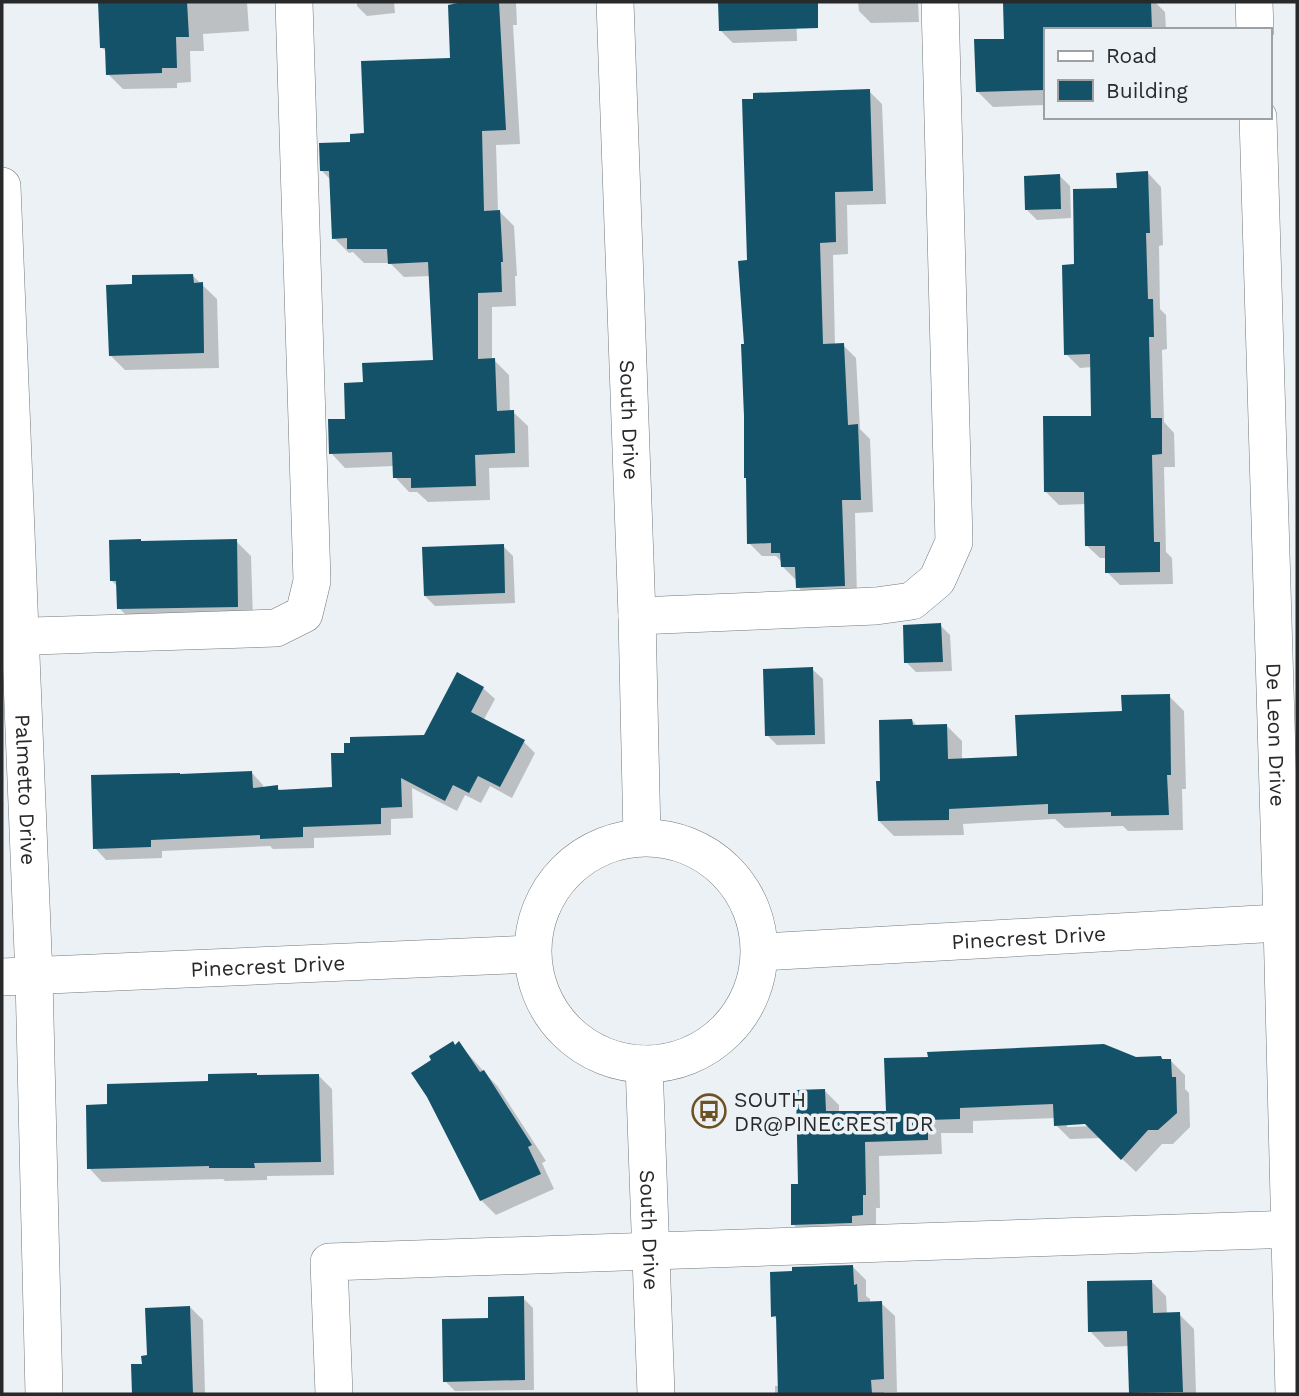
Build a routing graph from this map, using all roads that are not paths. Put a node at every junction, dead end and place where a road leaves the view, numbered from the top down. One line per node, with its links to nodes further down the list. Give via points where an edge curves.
1 (294, 2): 9 (street, via 312,581 304,614 276,628)
2 (615, 2): 8 (street, South Drive)
3 (940, 2): 8 (street, via 954,542 937,580 912,601 876,606)
4 (1254, 2): 5 (street)
5 (1255, 28)
6 (1258, 119): 11 (street, De Leon Drive)
7 (2, 186): 9 (street, Palmetto Drive)
8 (637, 616): 10 (street, South Drive)
9 (11, 637): 14 (street, Palmetto Drive)
10 (642, 837): 12 (street, via 679,842 712,858 738,883 755,916); 13 (street, via 607,844 576,861 552,887 537,919)
11 (1290, 922): 12 (street, Pinecrest Drive); 16 (street, De Leon Drive)
12 (761, 952): 15 (street, via 754,987 738,1019 712,1044 679,1059)
13 (532, 954): 14 (street, Pinecrest Drive); 15 (street, via 538,988 555,1019 579,1043 610,1058)
14 (18, 977): 18 (street, Palmetto Drive)
15 (644, 1064): 17 (street, South Drive)
16 (1294, 1229): 17 (street); 21 (street, De Leon Drive)
17 (651, 1251): 19 (street, via 329,1262); 20 (street, South Drive)
18 (44, 1394)
19 (334, 1394)
20 (656, 1394)
21 (1294, 1394)

